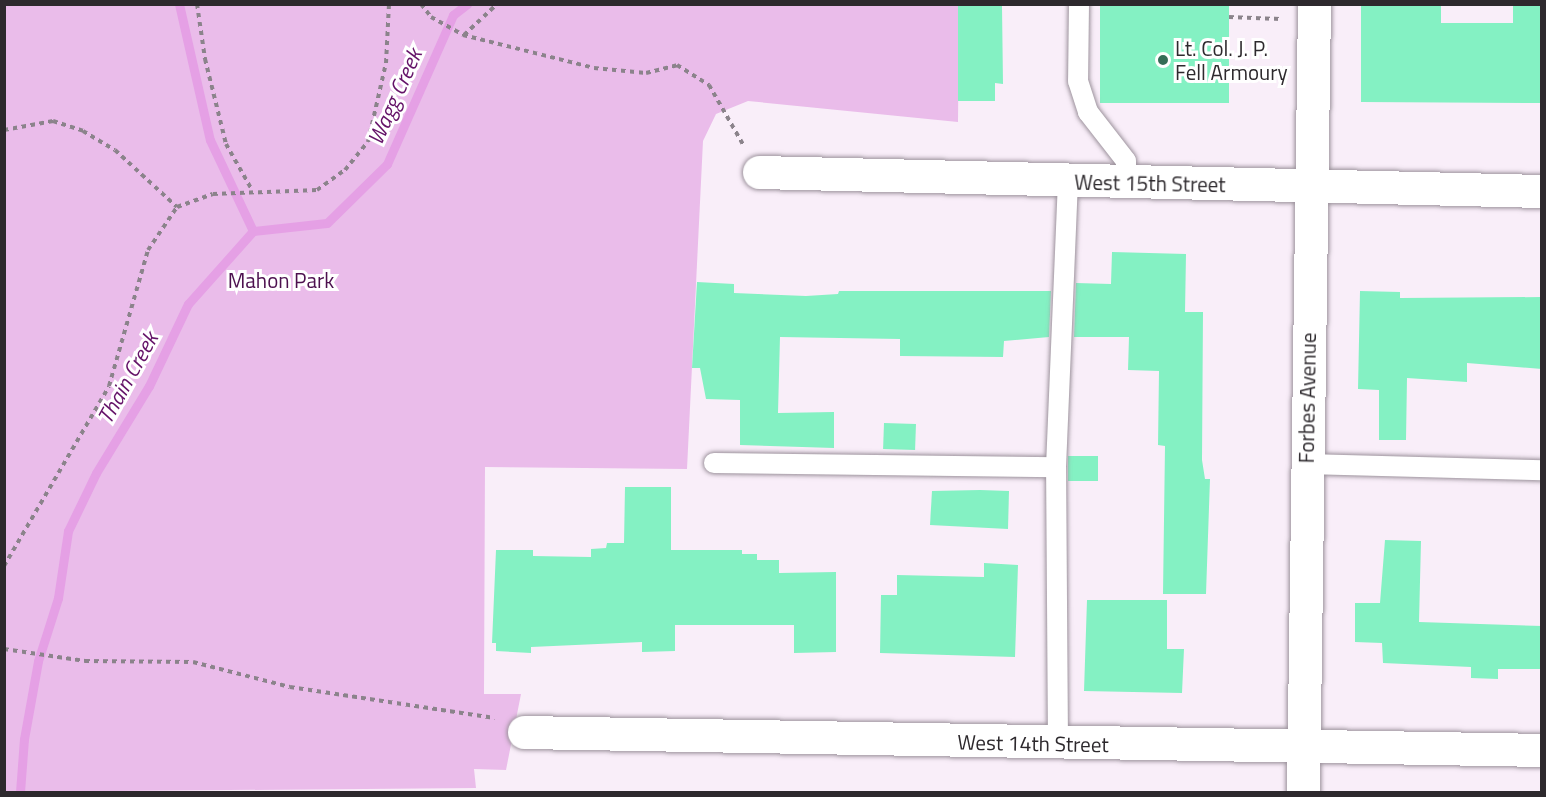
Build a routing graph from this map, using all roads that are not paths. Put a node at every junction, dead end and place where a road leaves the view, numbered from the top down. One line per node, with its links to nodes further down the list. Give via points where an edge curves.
1 (1079, 4): 5 (lane, via 1078,81 1088,112 1126,161)
2 (1314, 4): 6 (street, Forbes Avenue)
3 (759, 172): 4 (street, West 15th Street)
4 (1068, 182): 5 (street, West 15th Street); 10 (lane)
5 (1126, 183): 6 (street, West 15th Street)
6 (1309, 186): 7 (street, West 15th Street); 9 (street, Forbes Avenue)
7 (1542, 191)
8 (714, 463): 10 (lane)
9 (1306, 464): 11 (lane); 14 (street, Forbes Avenue)
10 (1056, 467): 13 (lane)
11 (1542, 470)
12 (524, 732): 13 (street, West 14th Street)
13 (1058, 744): 14 (street, West 14th Street)
14 (1304, 746): 15 (street, West 14th Street); 16 (street, Forbes Avenue)
15 (1542, 750)
16 (1303, 792)

